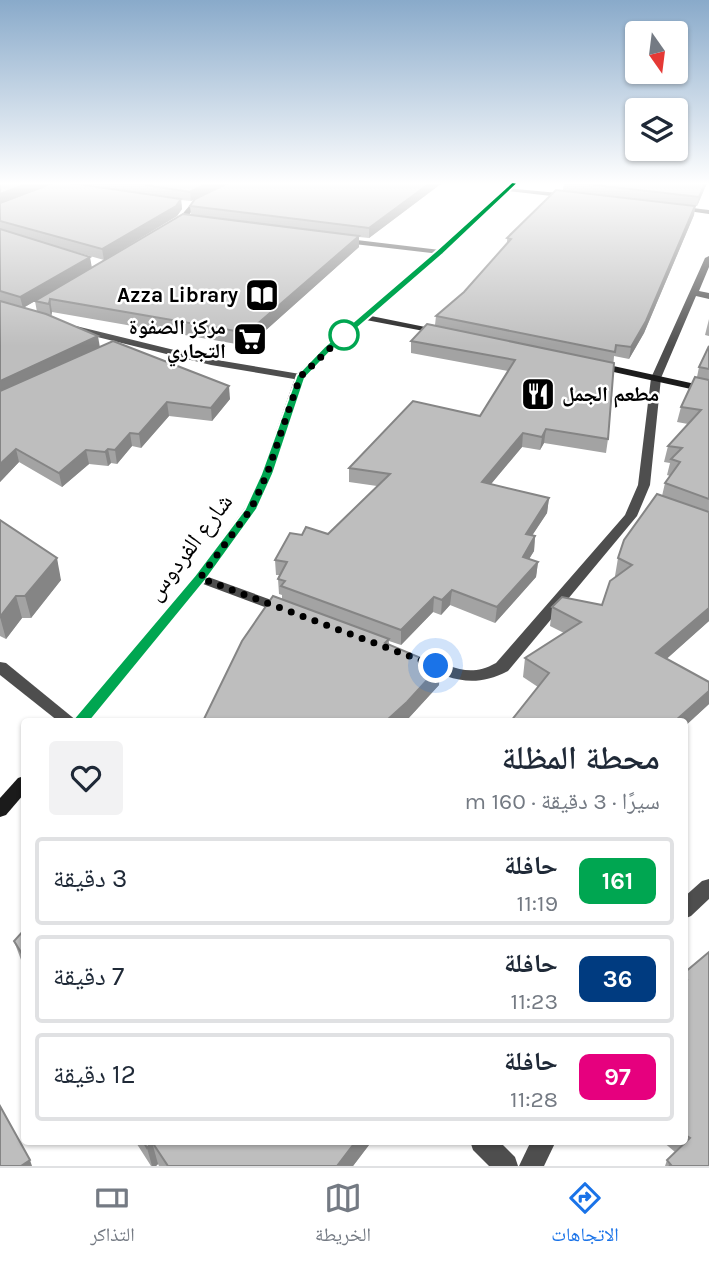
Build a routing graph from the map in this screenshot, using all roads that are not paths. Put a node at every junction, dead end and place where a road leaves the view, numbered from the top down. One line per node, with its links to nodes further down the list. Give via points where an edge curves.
1 (456, 237): 3 (street, شارع الفردوس)
2 (331, 239): 3 (street)
3 (440, 252): 7 (street, شارع الفردوس)
4 (709, 258): 5 (street)
5 (693, 293): 6 (street); 14 (street)
6 (709, 296)
7 (364, 317): 9 (street); 13 (street, شارع الفردوس)
8 (62, 325): 10 (street)
9 (457, 336)
10 (127, 342): 11 (street); 13 (street)
11 (114, 348)
12 (590, 364): 14 (street)
13 (300, 377): 16 (street, شارع الفردوس, via 251,509)
14 (656, 378): 15 (street); 18 (street, via 645,501 502,667 487,676 462,676)
15 (709, 390)
16 (200, 578): 17 (street); 21 (street, شارع الفردوس)
17 (292, 612)
18 (410, 657)
19 (0, 667): 20 (street)
20 (65, 718)
21 (83, 718)
22 (21, 786): 23 (street)
23 (0, 810)
24 (709, 887): 25 (street)
25 (688, 906)
26 (486, 1145): 28 (street)
27 (542, 1145): 29 (street)
28 (506, 1166)
29 (531, 1166)

